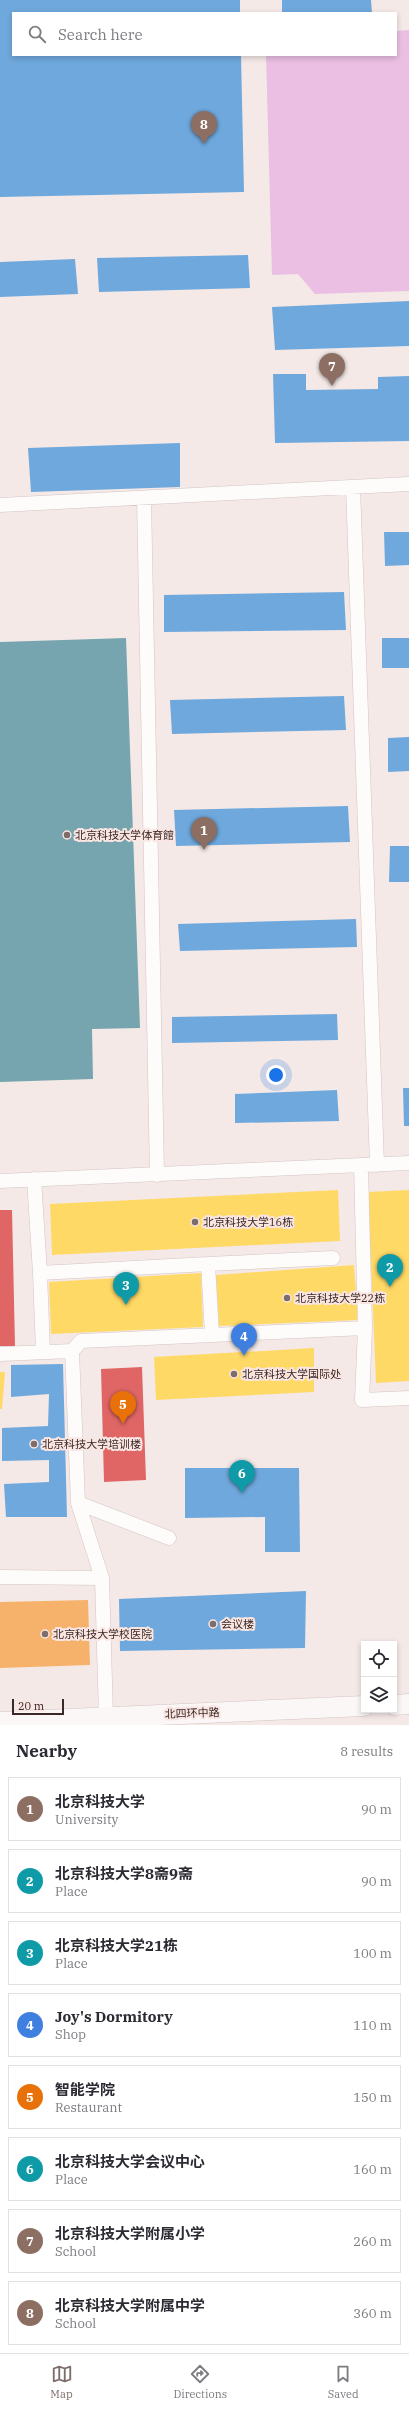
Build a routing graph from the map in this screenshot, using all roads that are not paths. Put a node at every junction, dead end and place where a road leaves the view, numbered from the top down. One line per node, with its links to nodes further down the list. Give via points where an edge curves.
1 (409, 484): 2 (street)
2 (353, 487): 3 (street); 7 (street)
3 (144, 498): 4 (street); 8 (street)
4 (0, 505)
5 (409, 1163): 7 (street)
6 (361, 1165): 7 (street); 8 (street); 14 (street)
7 (377, 1165)
8 (156, 1175): 9 (street)
9 (34, 1179): 10 (street); 13 (street)
10 (0, 1181)
11 (333, 1258): 12 (street)
12 (208, 1264): 13 (street); 15 (street)
13 (40, 1272): 17 (street)
14 (365, 1328): 15 (street); 19 (street, via 362,1400)
15 (212, 1334): 16 (street, via 81,1341)
16 (72, 1351): 17 (street); 20 (street)
17 (43, 1352): 18 (street)
18 (0, 1354)
19 (409, 1398)
20 (78, 1503): 21 (street); 23 (street)
21 (169, 1538)
22 (0, 1577): 23 (street)
23 (102, 1578): 27 (street)
24 (409, 1704): 25 (street)
25 (397, 1705)
26 (361, 1706): 27 (street, 北四环中路)
27 (106, 1717): 28 (street, 北四环中路)
28 (0, 1721)

